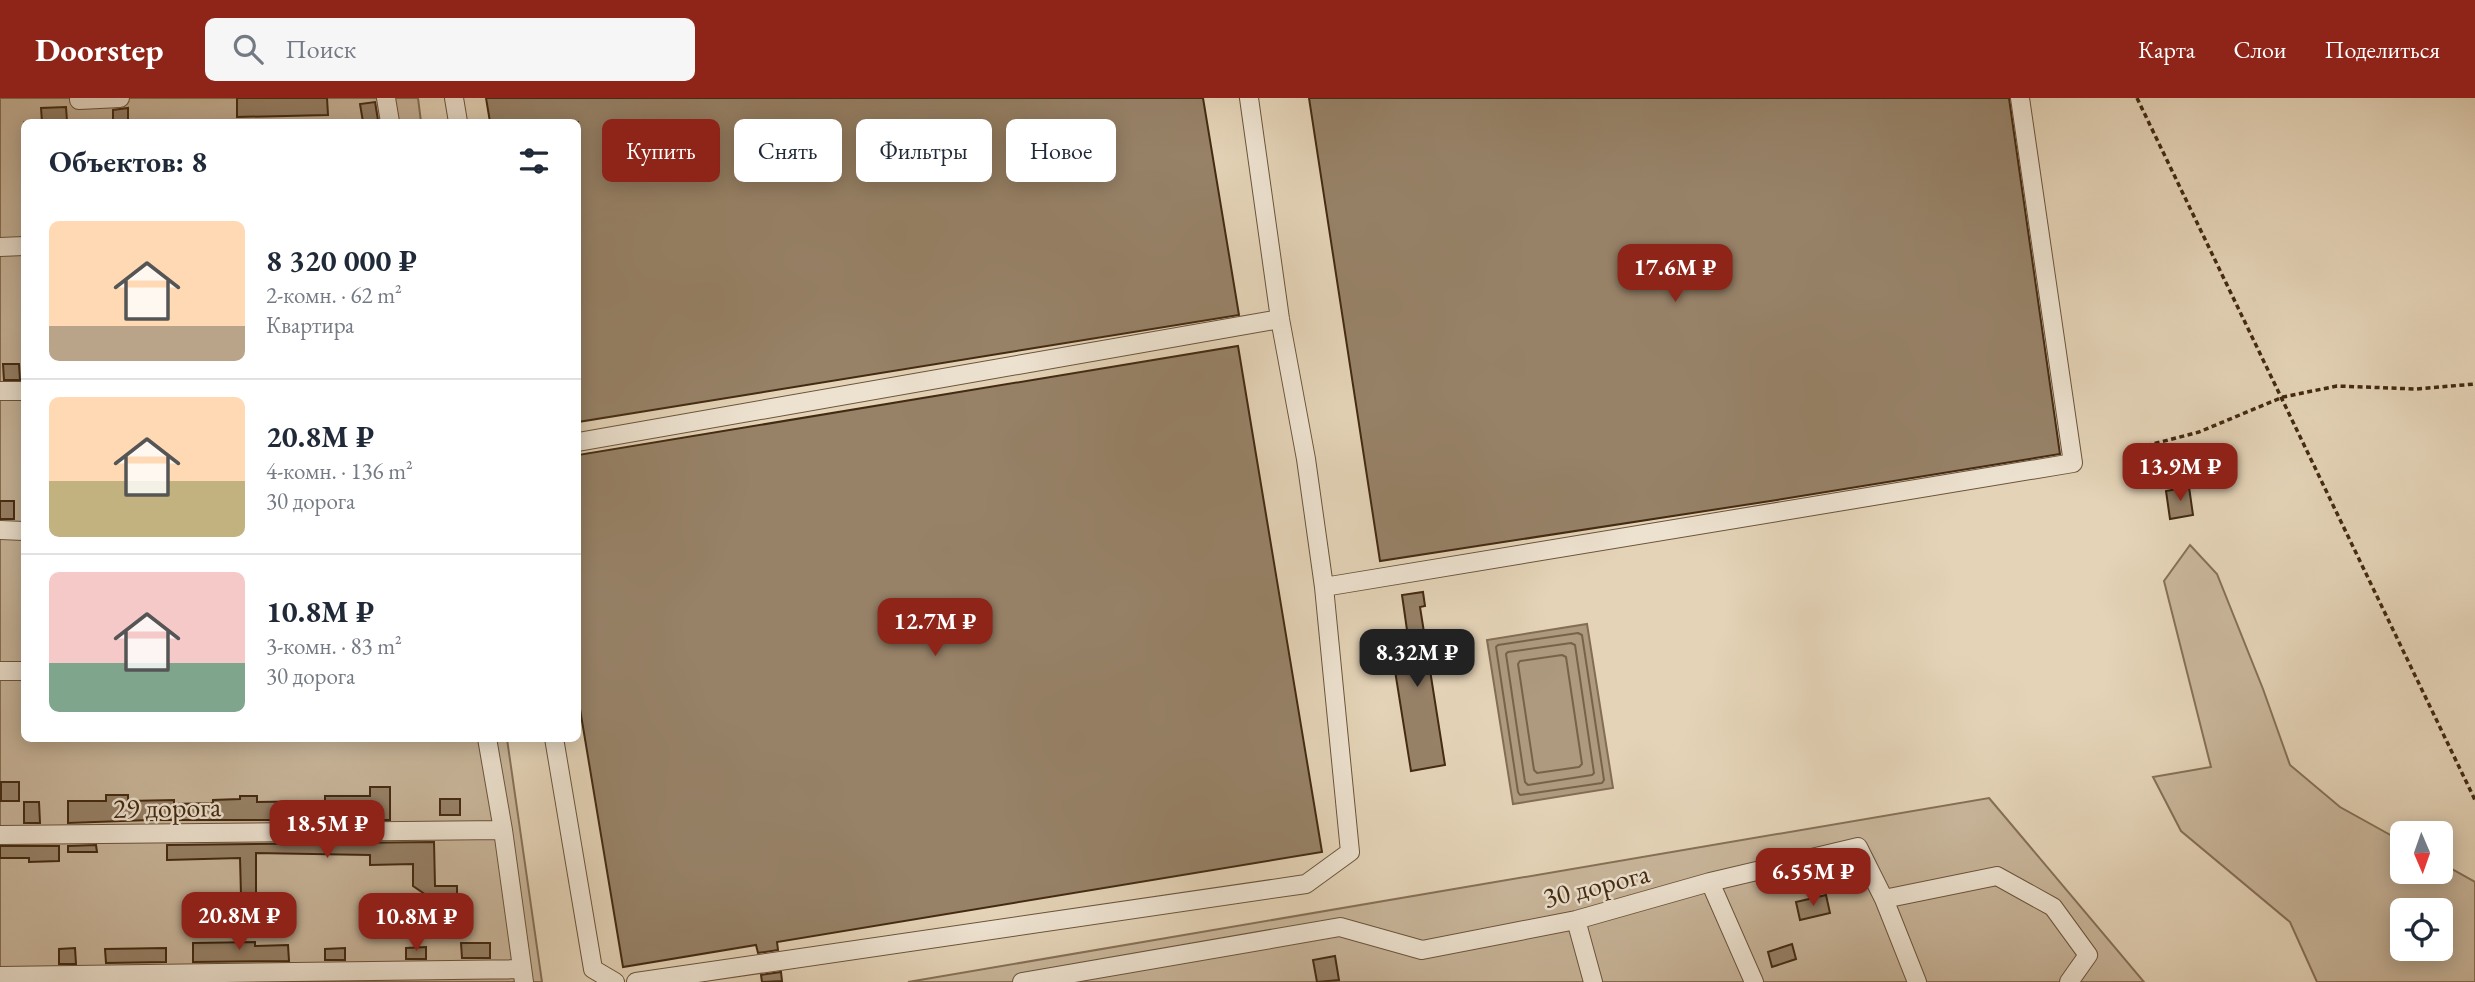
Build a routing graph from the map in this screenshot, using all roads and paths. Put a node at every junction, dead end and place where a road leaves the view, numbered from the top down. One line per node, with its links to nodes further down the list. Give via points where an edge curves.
1 (120, 98): 7 (street)
2 (386, 98): 8 (street)
3 (454, 98): 9 (street)
4 (1249, 98): 12 (street)
5 (2020, 98): 21 (street, via 2073,463)
6 (2137, 98): 16 (path)
7 (79, 100)
8 (390, 119)
9 (458, 119)
10 (21, 246): 11 (street)
11 (0, 247)
12 (1280, 319): 17 (street); 21 (street)
13 (2475, 384): 16 (path, via 2416,389 2337,386)
14 (0, 391): 15 (street)
15 (21, 391)
16 (2283, 397): 18 (path, via 2199,432); 26 (path)
17 (581, 441)
18 (2130, 450)
19 (0, 530): 20 (street)
20 (21, 531)
21 (1324, 587): 35 (street, via 1350,852 1306,884)
22 (0, 671): 23 (street)
23 (21, 671)
24 (488, 742): 27 (street)
25 (555, 742): 34 (street, via 593,969)
26 (2475, 800)
27 (503, 830): 28 (street, 29 дорога); 32 (street)
28 (0, 835)
29 (1710, 882): 30 (street, 30 дорога, via 1858,848); 31 (street, 30 дорога); 38 (street)
30 (1884, 899): 39 (street); 40 (street, via 1997,876 2053,908 2088,955)
31 (1576, 920): 36 (street, 30 дорога, via 1422,950 1340,927); 37 (street)
32 (523, 975): 33 (street)
33 (0, 976)
34 (615, 982)
35 (636, 982)
36 (1021, 982)
37 (1593, 982)
38 (1754, 982)
39 (1917, 982)
40 (2068, 982)

